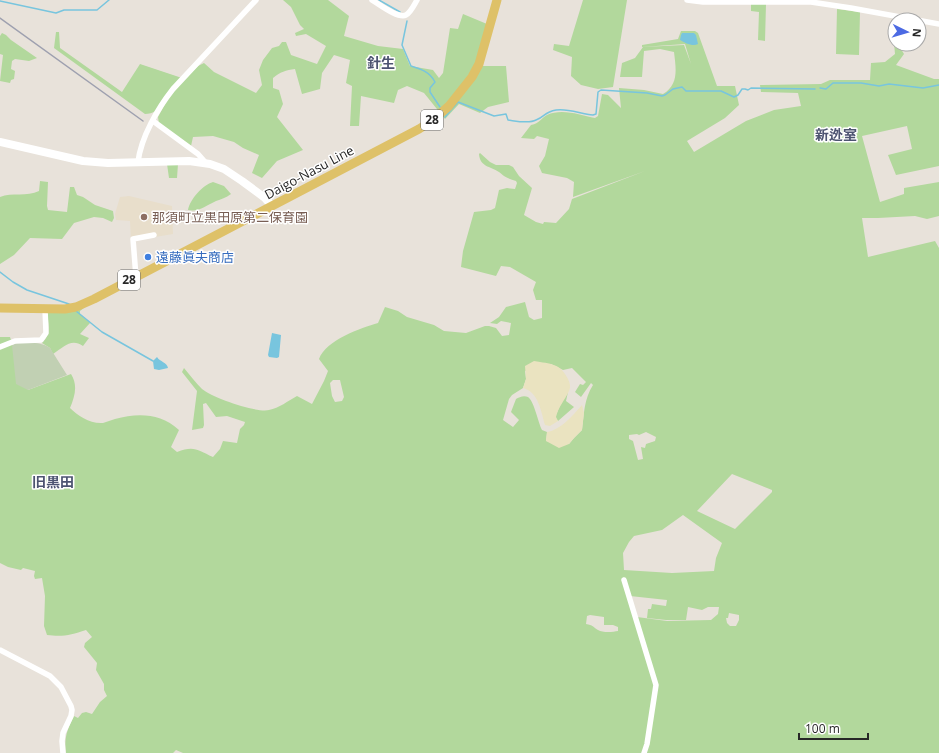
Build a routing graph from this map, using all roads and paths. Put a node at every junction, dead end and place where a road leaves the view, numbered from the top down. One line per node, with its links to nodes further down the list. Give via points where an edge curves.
1 (256, 0): 7 (street, via 173,89)
2 (372, 0): 3 (street, via 401,16 410,11)
3 (417, 0)
4 (497, 0): 11 (main road, Daigo-Nasu Line / 28, via 479,64 449,106 419,129)
5 (687, 0): 6 (street, via 811,2)
6 (939, 24)
7 (153, 121): 9 (street, via 142,143); 10 (street)
8 (0, 142): 9 (street, via 83,161)
9 (138, 162): 10 (street)
10 (205, 162): 11 (street, via 224,169 265,198)
11 (272, 206): 13 (main road, Daigo-Nasu Line / 28)
12 (154, 235): 13 (street, via 133,239)
13 (136, 277): 15 (main road, Daigo-Nasu Line / 28, via 76,307)
14 (0, 308): 15 (main road, Daigo-Nasu Line / 28)
15 (45, 309): 16 (street, via 46,333 41,340 15,341)
16 (0, 346)
17 (624, 580): 20 (street, via 656,684)
18 (0, 650): 19 (street, via 50,676 61,686 72,706 71,716 63,733)
19 (63, 753)
20 (644, 753)

